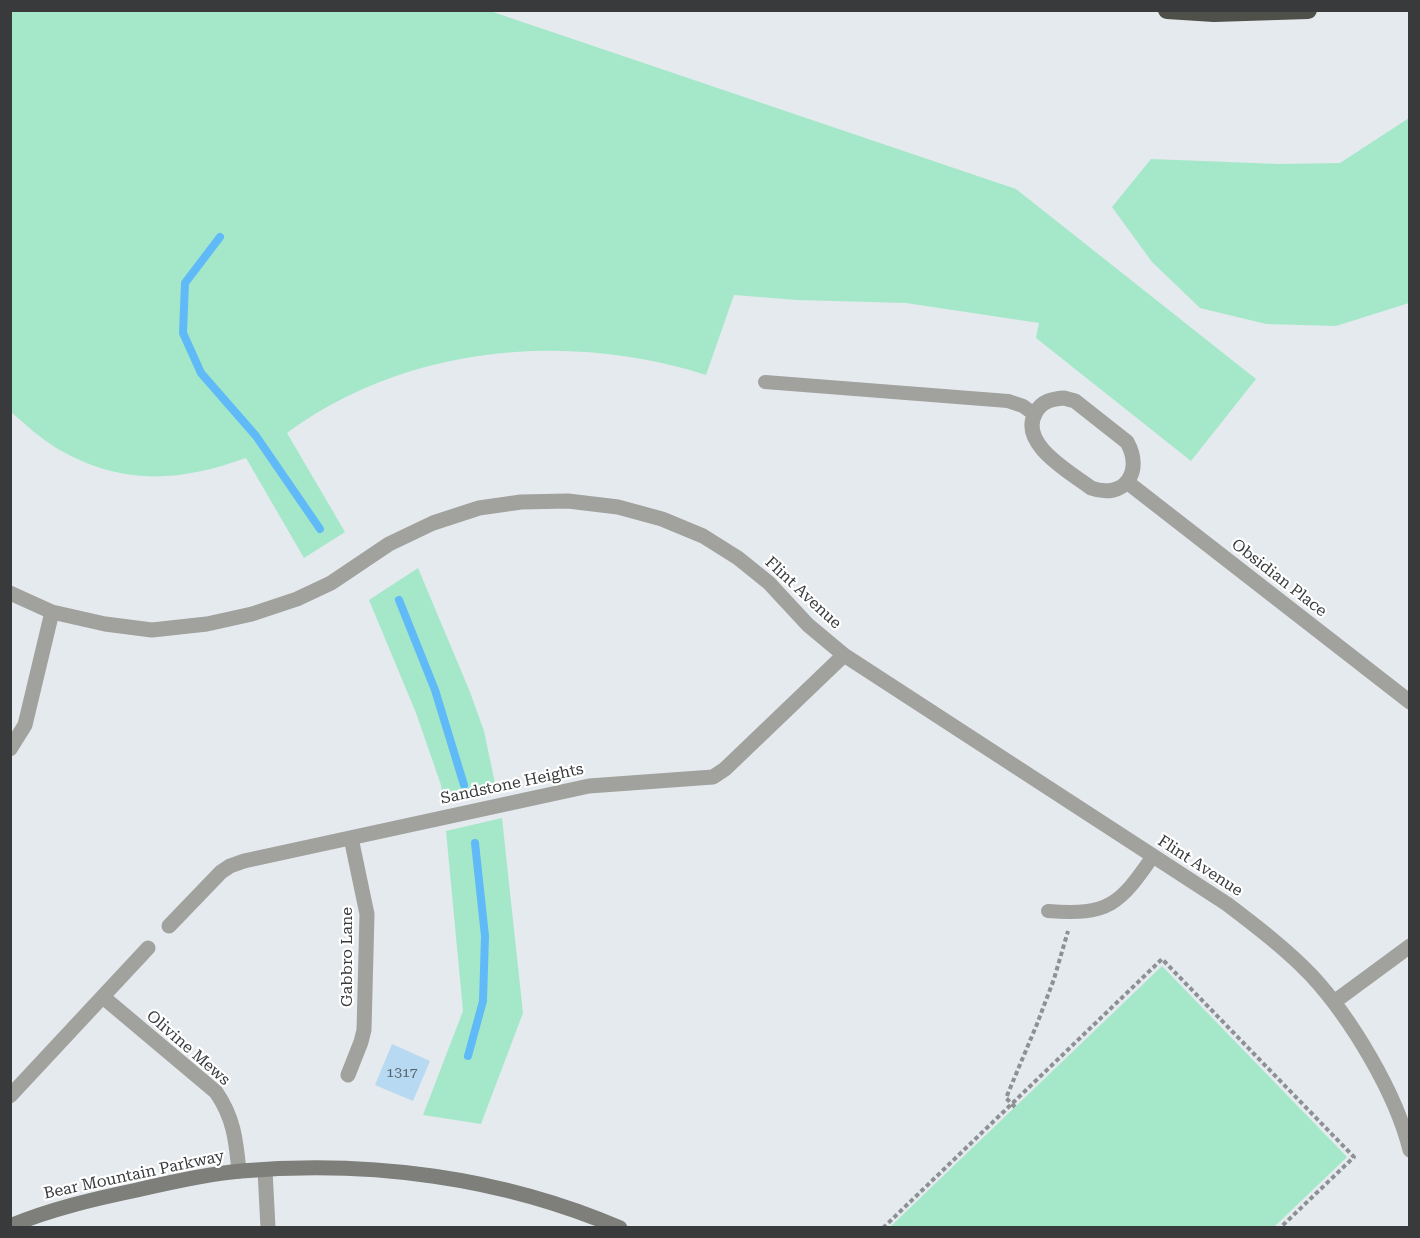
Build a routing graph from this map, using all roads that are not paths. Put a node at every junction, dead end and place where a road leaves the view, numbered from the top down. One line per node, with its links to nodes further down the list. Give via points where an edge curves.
1 (1167, 10): 2 (highway)
2 (1308, 10)
3 (765, 382): 4 (lane, via 1008,401)
4 (1035, 414): 5 (street, via 1031,425 1038,447 1091,488 1110,492); 5 (street, via 1052,399 1075,401 1127,442 1135,462)
5 (1127, 482): 9 (street, Obsidian Place)
6 (10, 593): 7 (street, Flint Avenue)
7 (52, 612): 8 (street, Flint Avenue, via 152,630 207,624 297,599 332,583 389,544 433,523 479,508 568,501 618,507 703,536 769,583); 10 (street, via 25,725)
8 (844, 655): 11 (street, Sandstone Heights, via 713,777 589,786); 12 (street, Flint Avenue)
9 (1410, 702)
10 (10, 749)
11 (351, 838): 14 (street, Sandstone Heights, via 230,866); 19 (street, Gabbro Lane, via 367,914 364,1030)
12 (1153, 856): 13 (lane, via 1130,889 1115,902 1074,914); 18 (street, Flint Avenue, via 1267,934)
13 (1048, 911)
14 (169, 926)
15 (1410, 946): 18 (street)
16 (148, 948): 17 (street)
17 (103, 997): 20 (street); 23 (street, Olivine Mews, via 216,1092 232,1124)
18 (1334, 1002): 21 (street, Flint Avenue, via 1376,1069 1395,1106)
19 (348, 1076)
20 (10, 1096)
21 (1410, 1150)
22 (265, 1170): 23 (street, Bear Mountain Parkway); 25 (street); 26 (street, Bear Mountain Parkway, via 344,1168 463,1179 548,1200)
23 (239, 1172): 24 (street, Bear Mountain Parkway, via 106,1197 39,1214)
24 (10, 1226)
25 (268, 1227)
26 (620, 1227)

